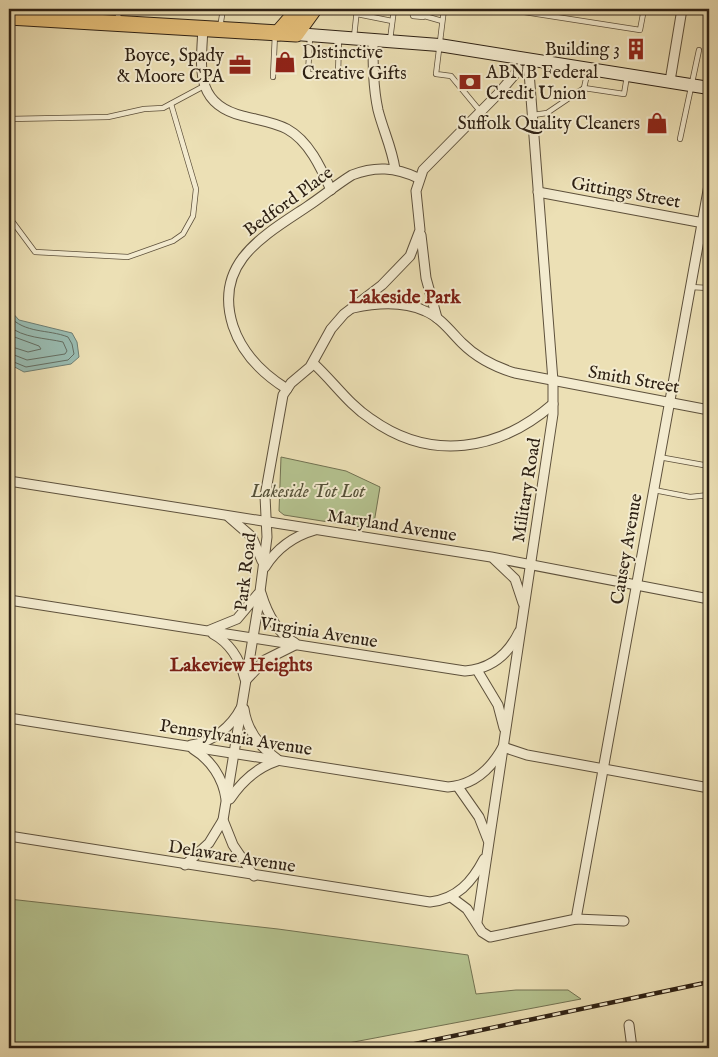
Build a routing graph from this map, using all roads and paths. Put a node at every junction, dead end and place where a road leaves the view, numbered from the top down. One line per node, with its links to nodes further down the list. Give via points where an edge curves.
1 (223, 9): 18 (lane)
2 (299, 9): 19 (main road)
3 (314, 9): 20 (main road)
4 (394, 9): 15 (lane)
5 (412, 9): 14 (lane, via 412,16)
6 (422, 9): 14 (lane)
7 (444, 9): 16 (lane)
8 (518, 9): 9 (lane, via 640,30)
9 (644, 9)
10 (682, 9): 31 (street)
11 (357, 11): 15 (lane); 22 (lane)
12 (13, 14): 13 (main road)
13 (118, 16): 17 (main road)
14 (424, 17): 16 (lane)
15 (392, 21): 24 (lane)
16 (442, 21): 25 (lane)
17 (203, 28): 18 (main road); 33 (street, via 200,70)
18 (220, 29): 19 (main road)
19 (276, 33): 20 (main road); 30 (lane)
20 (303, 35): 21 (main road); 21 (lane, via 308,74 338,76)
21 (340, 38): 22 (main road)
22 (354, 39): 23 (main road)
23 (373, 40): 24 (main road); 41 (street, via 378,110)
24 (390, 42): 25 (main road)
25 (439, 46): 27 (main road); 37 (lane, via 436,74 451,76)
26 (699, 50): 32 (lane)
27 (528, 59): 28 (main road); 37 (street); 38 (street, Military Road)
28 (588, 69): 29 (main road); 34 (lane)
29 (627, 75): 31 (main road); 34 (lane, via 624,94)
30 (273, 77)
31 (670, 81): 32 (main road)
32 (692, 85): 35 (main road); 40 (lane)
33 (204, 86): 36 (lane); 44 (street, via 208,95 225,110 278,125 294,134 312,154)
34 (584, 88): 38 (lane, via 547,113)
35 (709, 88)
36 (171, 104): 39 (lane, via 108,117); 46 (lane, via 196,188 196,206 189,227 173,242 128,257 35,252)
37 (480, 111): 42 (street, via 425,166)
38 (532, 116): 45 (street, Military Road)
39 (9, 119)
40 (680, 138)
41 (395, 169): 42 (street, Bedford Place); 44 (street, Bedford Place, via 364,170)
42 (418, 178): 48 (street, Park Road)
43 (709, 185): 47 (street, Causey Avenue)
44 (332, 190): 55 (street, Bedford Place, via 251,247 231,278 229,304 236,332 255,363)
45 (538, 192): 47 (street, Gittings Street); 54 (street, Military Road)
46 (9, 217)
47 (706, 223): 49 (street, Causey Avenue)
48 (420, 230): 51 (street, Park Road, via 416,246 406,261 382,285); 52 (street, via 426,278)
49 (690, 287): 50 (lane); 56 (street, Causey Avenue)
50 (709, 288)
51 (350, 308): 52 (street, via 399,305 426,311); 53 (street, Park Road, via 331,329)
52 (437, 318): 54 (street, Smith Street, via 463,344 490,364)
53 (313, 363): 55 (street, Park Road); 57 (street, via 370,419 402,436 422,442 457,446 489,442 522,428)
54 (552, 381): 56 (street, Smith Street); 57 (street, Military Road)
55 (287, 389): 65 (street, Park Road, via 283,395 265,496)
56 (669, 402): 58 (street, Smith Street); 59 (street, Causey Avenue)
57 (553, 404): 68 (street, Military Road)
58 (709, 410)
59 (659, 457): 60 (lane); 62 (street, Causey Avenue)
60 (709, 466)
61 (9, 481): 64 (street, Maryland Avenue)
62 (653, 490): 63 (lane, via 690,497); 70 (street, Causey Avenue)
63 (709, 495)
64 (225, 515): 65 (street, Maryland Avenue); 69 (street, via 252,538 258,547)
65 (266, 521): 66 (street, Maryland Avenue); 69 (street, Park Road)
66 (318, 530): 67 (street, Maryland Avenue); 69 (street, via 290,541)
67 (491, 557): 68 (street, Maryland Avenue); 74 (street, via 515,579)
68 (531, 564): 70 (street, Maryland Avenue); 74 (street, Military Road)
69 (263, 569): 71 (street, Park Road)
70 (636, 585): 72 (street, Maryland Avenue); 88 (street, Causey Avenue)
71 (260, 590): 76 (street, via 253,603 237,619); 77 (street, Park Road); 78 (street, via 277,628)
72 (709, 599)
73 (9, 600): 76 (street, Virginia Avenue)
74 (524, 610): 75 (street, Military Road)
75 (522, 625): 79 (street, via 504,654); 83 (street, Military Road)
76 (205, 631): 77 (street, Virginia Avenue); 80 (street, via 230,647)
77 (253, 638): 78 (street, Virginia Avenue); 80 (street, Park Road)
78 (297, 644): 79 (street, Virginia Avenue, via 465,671); 80 (street, via 265,660)
79 (477, 670): 83 (street, via 498,705)
80 (246, 681): 81 (street, Park Road)
81 (243, 704): 84 (street, via 232,721 212,738); 86 (street, Park Road); 87 (street, via 254,736)
82 (9, 718): 84 (street, Pennsylvania Avenue)
83 (505, 734): 85 (street, Military Road)
84 (183, 746): 86 (street, Pennsylvania Avenue); 91 (street, via 201,754 215,770)
85 (503, 747): 88 (street, via 528,755); 89 (street, via 486,771); 94 (street, Military Road)
86 (235, 754): 87 (street, Pennsylvania Avenue); 91 (street, Park Road)
87 (280, 761): 89 (street, Pennsylvania Avenue); 91 (street, via 256,770)
88 (603, 768): 90 (street); 99 (street, Causey Avenue)
89 (458, 786): 94 (street, via 479,816)
90 (709, 788)
91 (227, 803): 92 (street, Park Road)
92 (222, 820): 96 (street, Park Road, via 209,843); 97 (street, via 232,845)
93 (9, 836): 96 (street, Delaware Avenue)
94 (489, 842): 95 (street, Military Road)
95 (488, 852): 98 (street, via 473,878); 101 (street, Military Road)
96 (185, 865): 97 (street, Delaware Avenue)
97 (254, 876): 98 (street, Delaware Avenue, via 420,901 435,902)
98 (450, 897): 101 (street, via 468,909)
99 (576, 919): 100 (street); 101 (street, via 490,937 482,932)
100 (624, 921)
101 (477, 922)
102 (629, 1025): 103 (street)
103 (632, 1048)

